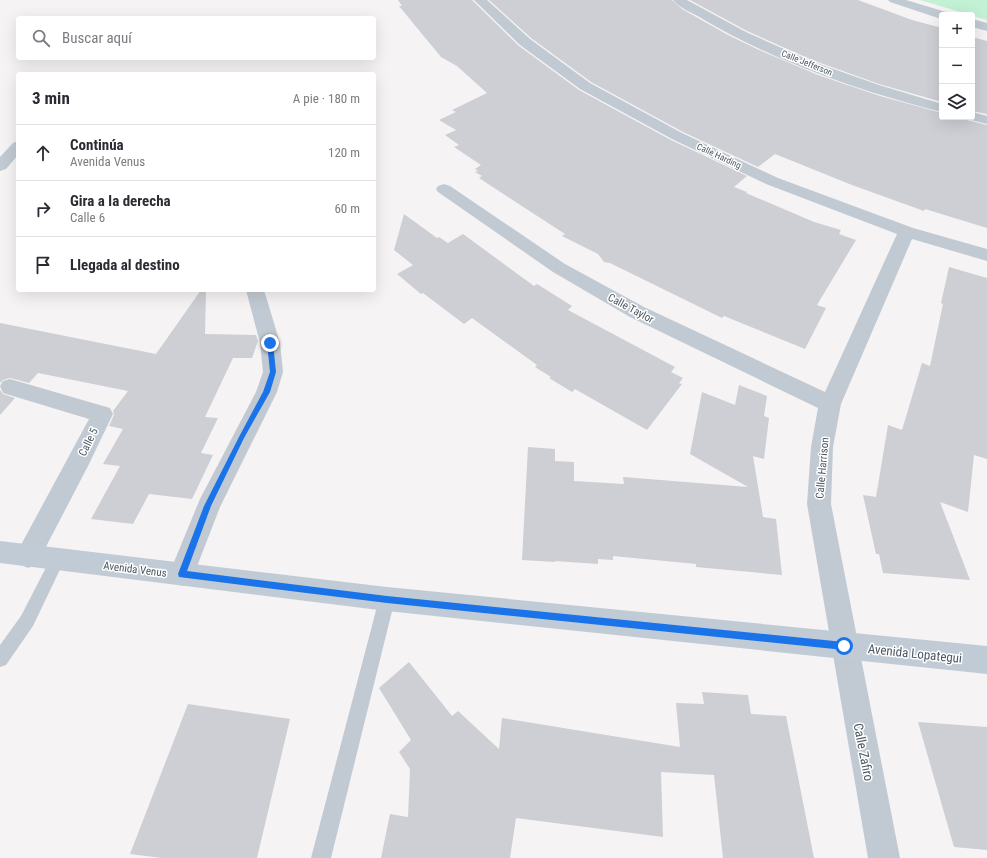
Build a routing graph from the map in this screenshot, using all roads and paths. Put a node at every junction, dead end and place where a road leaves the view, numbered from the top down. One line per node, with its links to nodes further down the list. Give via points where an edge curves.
1 (480, 0): 13 (street, Calle Harding, via 551,63 584,86 626,109 772,182)
2 (679, 0): 7 (street, Calle Jefferson, via 733,30 821,69)
3 (894, 0): 4 (street)
4 (939, 14)
5 (975, 24): 6 (street)
6 (987, 27)
7 (939, 107)
8 (975, 117): 9 (street)
9 (987, 120)
10 (16, 148): 11 (street)
11 (0, 166)
12 (444, 189): 17 (street, Calle Taylor, via 559,268 630,308)
13 (907, 232): 14 (street, Calle Harding); 17 (street, Calle Harrison)
14 (987, 255)
15 (256, 292): 21 (street, via 270,343 273,372 266,392 208,506)
16 (10, 386): 19 (street, Calle 5, via 102,414)
17 (830, 404): 23 (street, Calle Harrison, via 822,447 819,504)
18 (0, 552): 19 (street, Avenida Venus)
19 (28, 556): 20 (street, Avenida Venus)
20 (58, 559): 21 (street, Avenida Venus); 24 (lane, via 27,620)
21 (182, 574): 22 (street, Avenida Venus)
22 (387, 599): 23 (street, Avenida Venus); 26 (lane)
23 (844, 646): 25 (street, Avenida Lopategui); 27 (street, Calle Zafiro)
24 (0, 659)
25 (987, 660)
26 (321, 858)
27 (884, 858)

